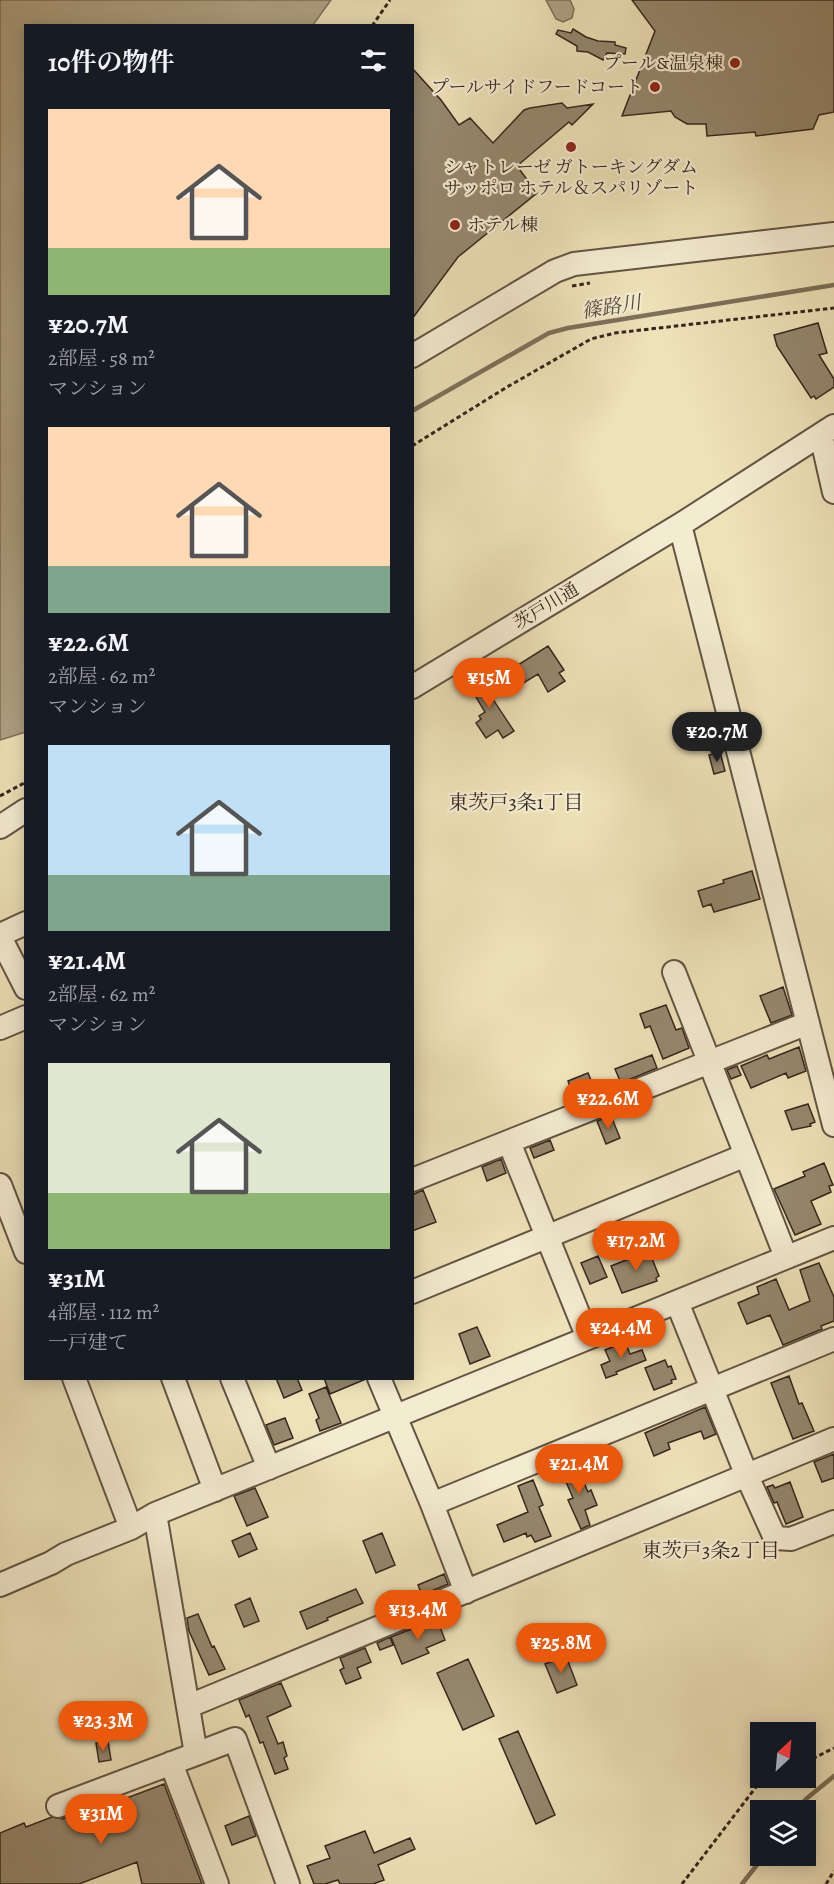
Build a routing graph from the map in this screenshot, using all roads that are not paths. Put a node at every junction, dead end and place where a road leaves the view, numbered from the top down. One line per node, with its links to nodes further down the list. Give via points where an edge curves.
1 (834, 234): 2 (street, via 574,264 555,271)
2 (414, 356)
3 (827, 430): 4 (street); 5 (street, 茨戸川通)
4 (834, 492)
5 (680, 525): 6 (street, 茨戸川通); 14 (street)
6 (414, 686)
7 (24, 811): 8 (street)
8 (0, 827)
9 (24, 924): 10 (street)
10 (0, 936): 12 (street)
11 (674, 972): 16 (street)
12 (24, 984)
13 (24, 1018): 15 (street)
14 (808, 1023): 16 (street); 17 (street)
15 (0, 1028)
16 (710, 1062): 18 (street); 19 (street)
17 (834, 1125)
18 (509, 1142): 20 (street); 22 (street)
19 (746, 1155): 22 (street); 25 (street)
20 (414, 1177)
21 (0, 1185): 24 (street)
22 (547, 1237): 26 (street); 28 (street)
23 (834, 1238): 25 (street)
24 (24, 1247)
25 (786, 1257): 27 (street)
26 (414, 1291)
27 (677, 1302): 28 (street); 34 (street)
28 (588, 1338): 35 (street)
29 (834, 1339): 34 (street)
30 (75, 1380): 43 (street)
31 (174, 1380): 39 (street)
32 (233, 1380): 37 (street)
33 (380, 1380): 35 (street)
34 (712, 1389): 38 (street); 40 (street)
35 (394, 1416): 37 (street); 40 (street)
36 (834, 1439): 38 (street)
37 (269, 1468): 39 (street)
38 (747, 1476): 42 (street, via 775,1538 791,1539); 45 (street)
39 (215, 1490): 41 (street)
40 (432, 1504): 45 (street)
41 (155, 1514): 43 (street); 46 (street)
42 (834, 1522)
43 (131, 1528): 44 (street)
44 (0, 1586)
45 (466, 1592): 46 (street)
46 (189, 1706): 47 (street)
47 (196, 1754): 48 (street); 51 (street, via 235,1739)
48 (171, 1763): 49 (street); 50 (street)
49 (58, 1806)
50 (218, 1884)
51 (288, 1884)

